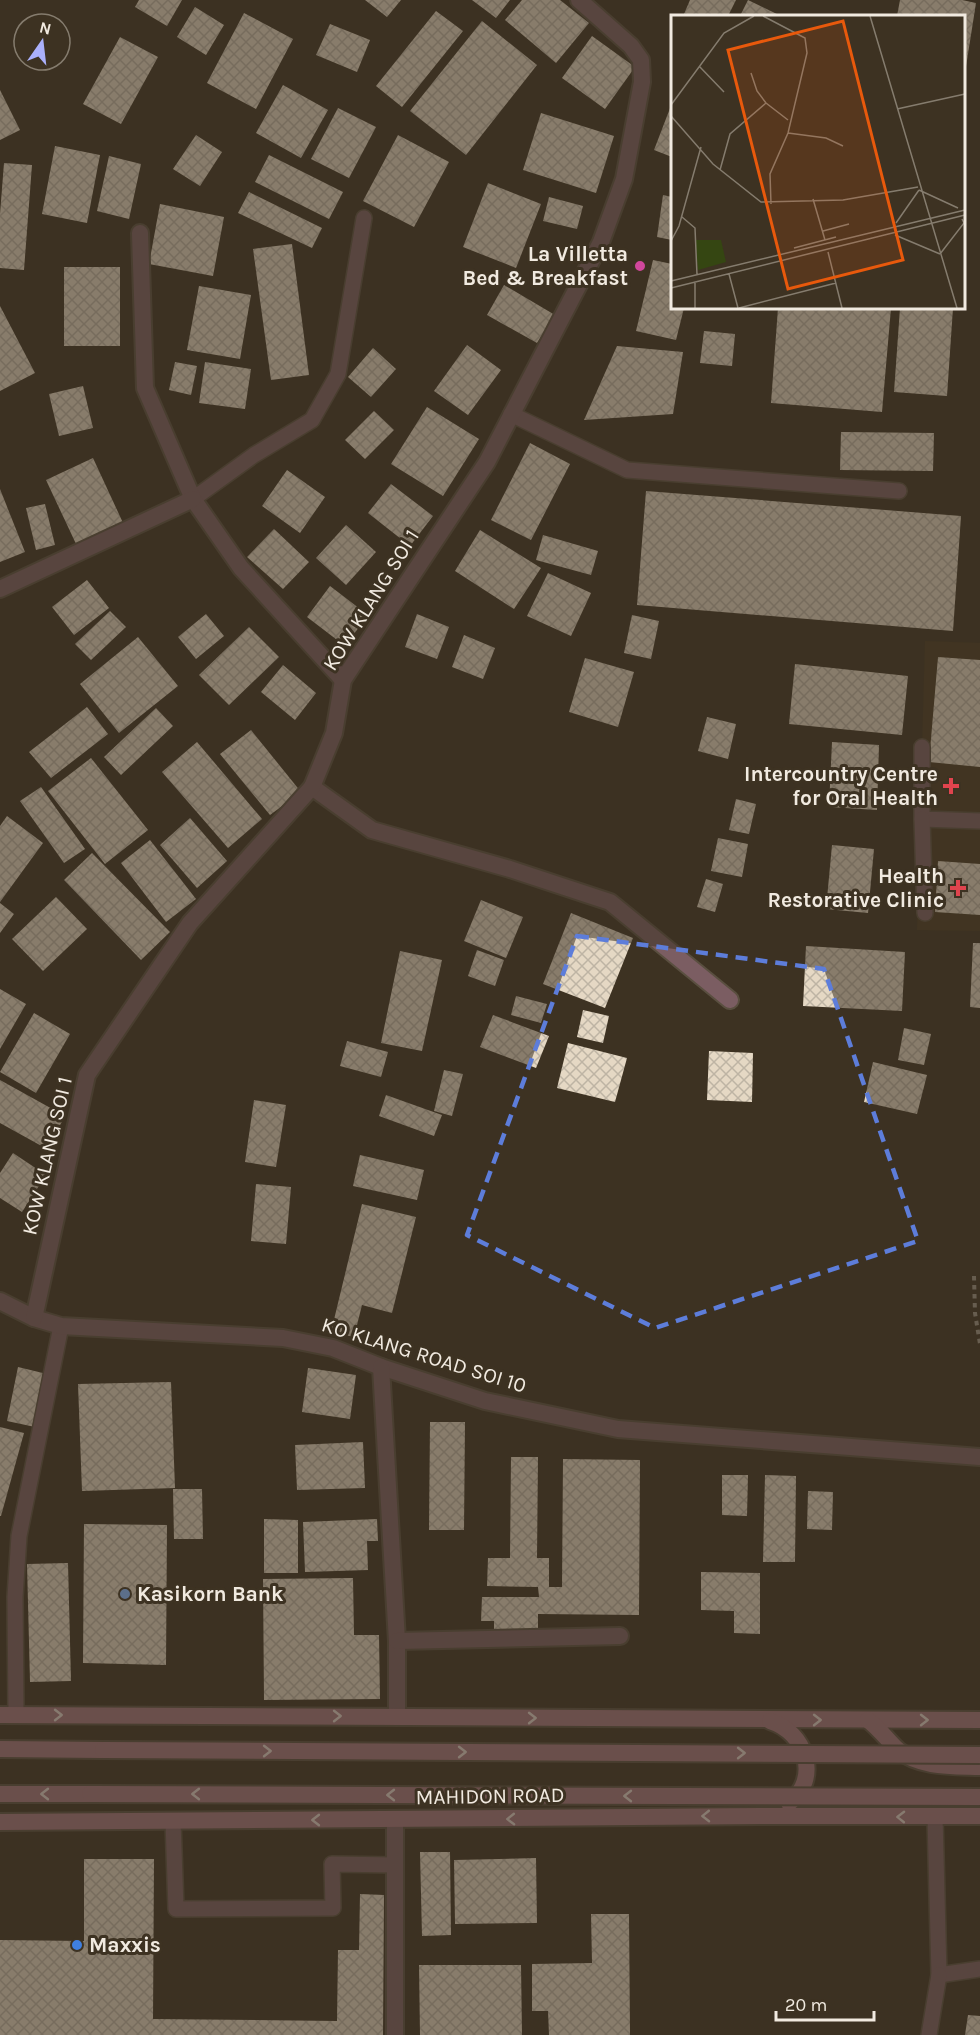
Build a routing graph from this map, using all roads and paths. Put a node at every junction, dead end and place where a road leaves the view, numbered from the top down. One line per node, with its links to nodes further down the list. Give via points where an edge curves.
1 (579, 0): 4 (street, KOW KLANG SOI 1, via 631,46 641,60 642,82 624,179 601,242)
2 (364, 218): 6 (lane, via 338,374 312,420)
3 (140, 233): 6 (street, via 145,388)
4 (511, 414): 5 (lane, via 627,470); 8 (street, KOW KLANG SOI 1, via 487,462)
5 (899, 491)
6 (193, 499): 7 (street); 8 (street, via 241,568)
7 (0, 589)
8 (344, 680): 10 (street, KOW KLANG SOI 1, via 334,733)
9 (922, 747): 11 (lane)
10 (312, 787): 14 (street, via 372,830 610,902); 17 (street, KOW KLANG SOI 1, via 190,922 87,1075)
11 (922, 819): 12 (lane); 13 (lane)
12 (980, 821)
13 (925, 913)
14 (730, 1000)
15 (974, 1276): 19 (path)
16 (0, 1301): 17 (street, KO KLANG ROAD SOI 10)
17 (34, 1318): 18 (street, KO KLANG ROAD SOI 10)
18 (62, 1326): 20 (street, KO KLANG ROAD SOI 10, via 283,1338 333,1348); 24 (lane, via 19,1536)
19 (980, 1344)
20 (381, 1367): 21 (street, KO KLANG ROAD SOI 10, via 485,1401 618,1429); 23 (street)
21 (980, 1457)
22 (620, 1636): 23 (street)
23 (397, 1641): 25 (street)
24 (8, 1715): 25 (main road, one-way to 25)
25 (397, 1717): 26 (main road, one-way to 26)
26 (766, 1719): 27 (main road, one-way to 27); 34 (main road, via 791,1732 802,1747 807,1765 804,1783 795,1799 780,1810)
27 (868, 1720): 28 (main road, one-way to 28); 31 (main road, via 907,1756 939,1766)
28 (980, 1720)
29 (0, 1749): 30 (main road, MAHIDON ROAD, one-way to 30, bridge)
30 (980, 1755)
31 (980, 1767)
32 (0, 1794): 33 (main road, MAHIDON ROAD, one-way to 32, bridge)
33 (980, 1797)
34 (760, 1816): 36 (main road, MAHIDON ROAD, one-way to 34); 37 (main road, MAHIDON ROAD, one-way to 37)
35 (973, 1816): 36 (main road, MAHIDON ROAD); 40 (main road)
36 (935, 1817): 43 (lane)
37 (395, 1820): 38 (main road, MAHIDON ROAD, one-way to 38); 41 (street)
38 (172, 1821): 39 (main road, MAHIDON ROAD); 41 (lane, via 176,1909 333,1908 332,1864)
39 (0, 1822)
40 (980, 1826)
41 (395, 1864): 44 (street)
42 (980, 1969): 43 (lane)
43 (939, 1975): 45 (lane)
44 (395, 2035)
45 (929, 2035)

